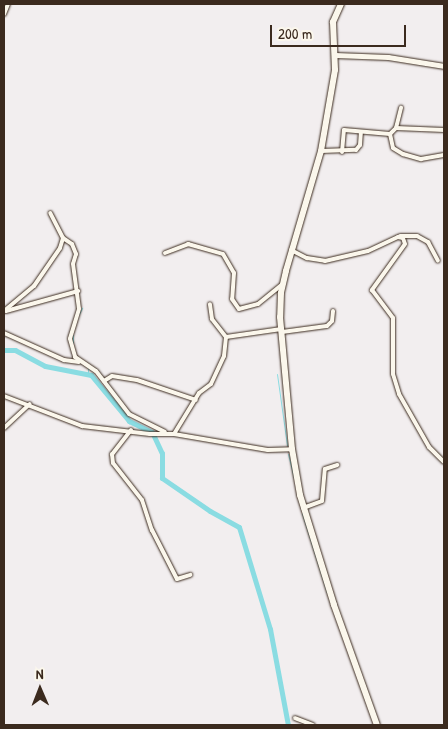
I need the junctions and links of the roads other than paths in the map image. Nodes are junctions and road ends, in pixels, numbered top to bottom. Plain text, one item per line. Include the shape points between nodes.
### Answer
1 (8, 4) edge
2 (342, 4) edge
3 (4, 14) edge
4 (335, 55) junction
5 (444, 66) edge
6 (401, 108) dead end
7 (396, 128) junction
8 (444, 130) edge
9 (361, 132) junction
10 (390, 134) junction
11 (321, 151) junction
12 (342, 152) junction
13 (444, 155) edge
14 (50, 213) dead end
15 (398, 237) junction
16 (63, 238) junction
17 (291, 250) junction
18 (165, 253) dead end
19 (438, 261) dead end
20 (283, 284) junction
21 (78, 291) junction
22 (210, 304) dead end
23 (4, 311) edge
24 (334, 312) dead end
25 (282, 330) junction
26 (4, 333) edge
27 (226, 337) junction
28 (79, 362) junction
29 (104, 381) junction
30 (4, 396) edge
31 (196, 400) junction
32 (30, 404) junction
33 (4, 428) edge
34 (131, 430) junction
35 (169, 434) junction
36 (174, 434) junction
37 (292, 449) junction
38 (444, 462) edge
39 (337, 465) dead end
40 (303, 508) junction
41 (190, 575) dead end
42 (295, 718) dead end
43 (313, 725) edge
44 (376, 725) edge

1 - 3 street
2 - 4 main road via 333,22
4 - 5 street
4 - 11 main road
6 - 7 street
7 - 8 street
7 - 10 street
9 - 10 street
9 - 12 street via 359,148
9 - 12 street via 344,130
10 - 13 street via 393,148 403,154 421,159
11 - 12 street
11 - 17 main road
14 - 16 street
15 - 17 street via 368,251 326,260 307,258
15 - 19 street via 410,235 428,242
15 - 38 street via 403,238 405,244 372,290 393,318 393,374 399,394 429,447
16 - 21 street via 72,244 76,254 73,264
16 - 23 street via 60,248 34,286
17 - 20 main road
18 - 20 street via 188,244 223,254 234,273 232,299 239,309 258,304
20 - 25 main road
21 - 23 street
21 - 28 street via 79,309 70,339 71,350
22 - 27 street via 212,319
24 - 25 street via 327,326
25 - 27 street
25 - 37 main road
26 - 28 street via 64,360
27 - 31 street via 220,366 211,384 199,393
28 - 29 street
29 - 31 street via 112,376 137,380
29 - 35 street via 129,414
30 - 32 street
31 - 36 street
32 - 33 street
32 - 34 street via 82,426
34 - 35 street
34 - 41 street via 113,452 112,459 142,500 152,530 176,579
35 - 36 street
36 - 37 street via 268,450
37 - 40 main road
39 - 40 street via 325,469 322,501
40 - 44 main road
42 - 43 street

